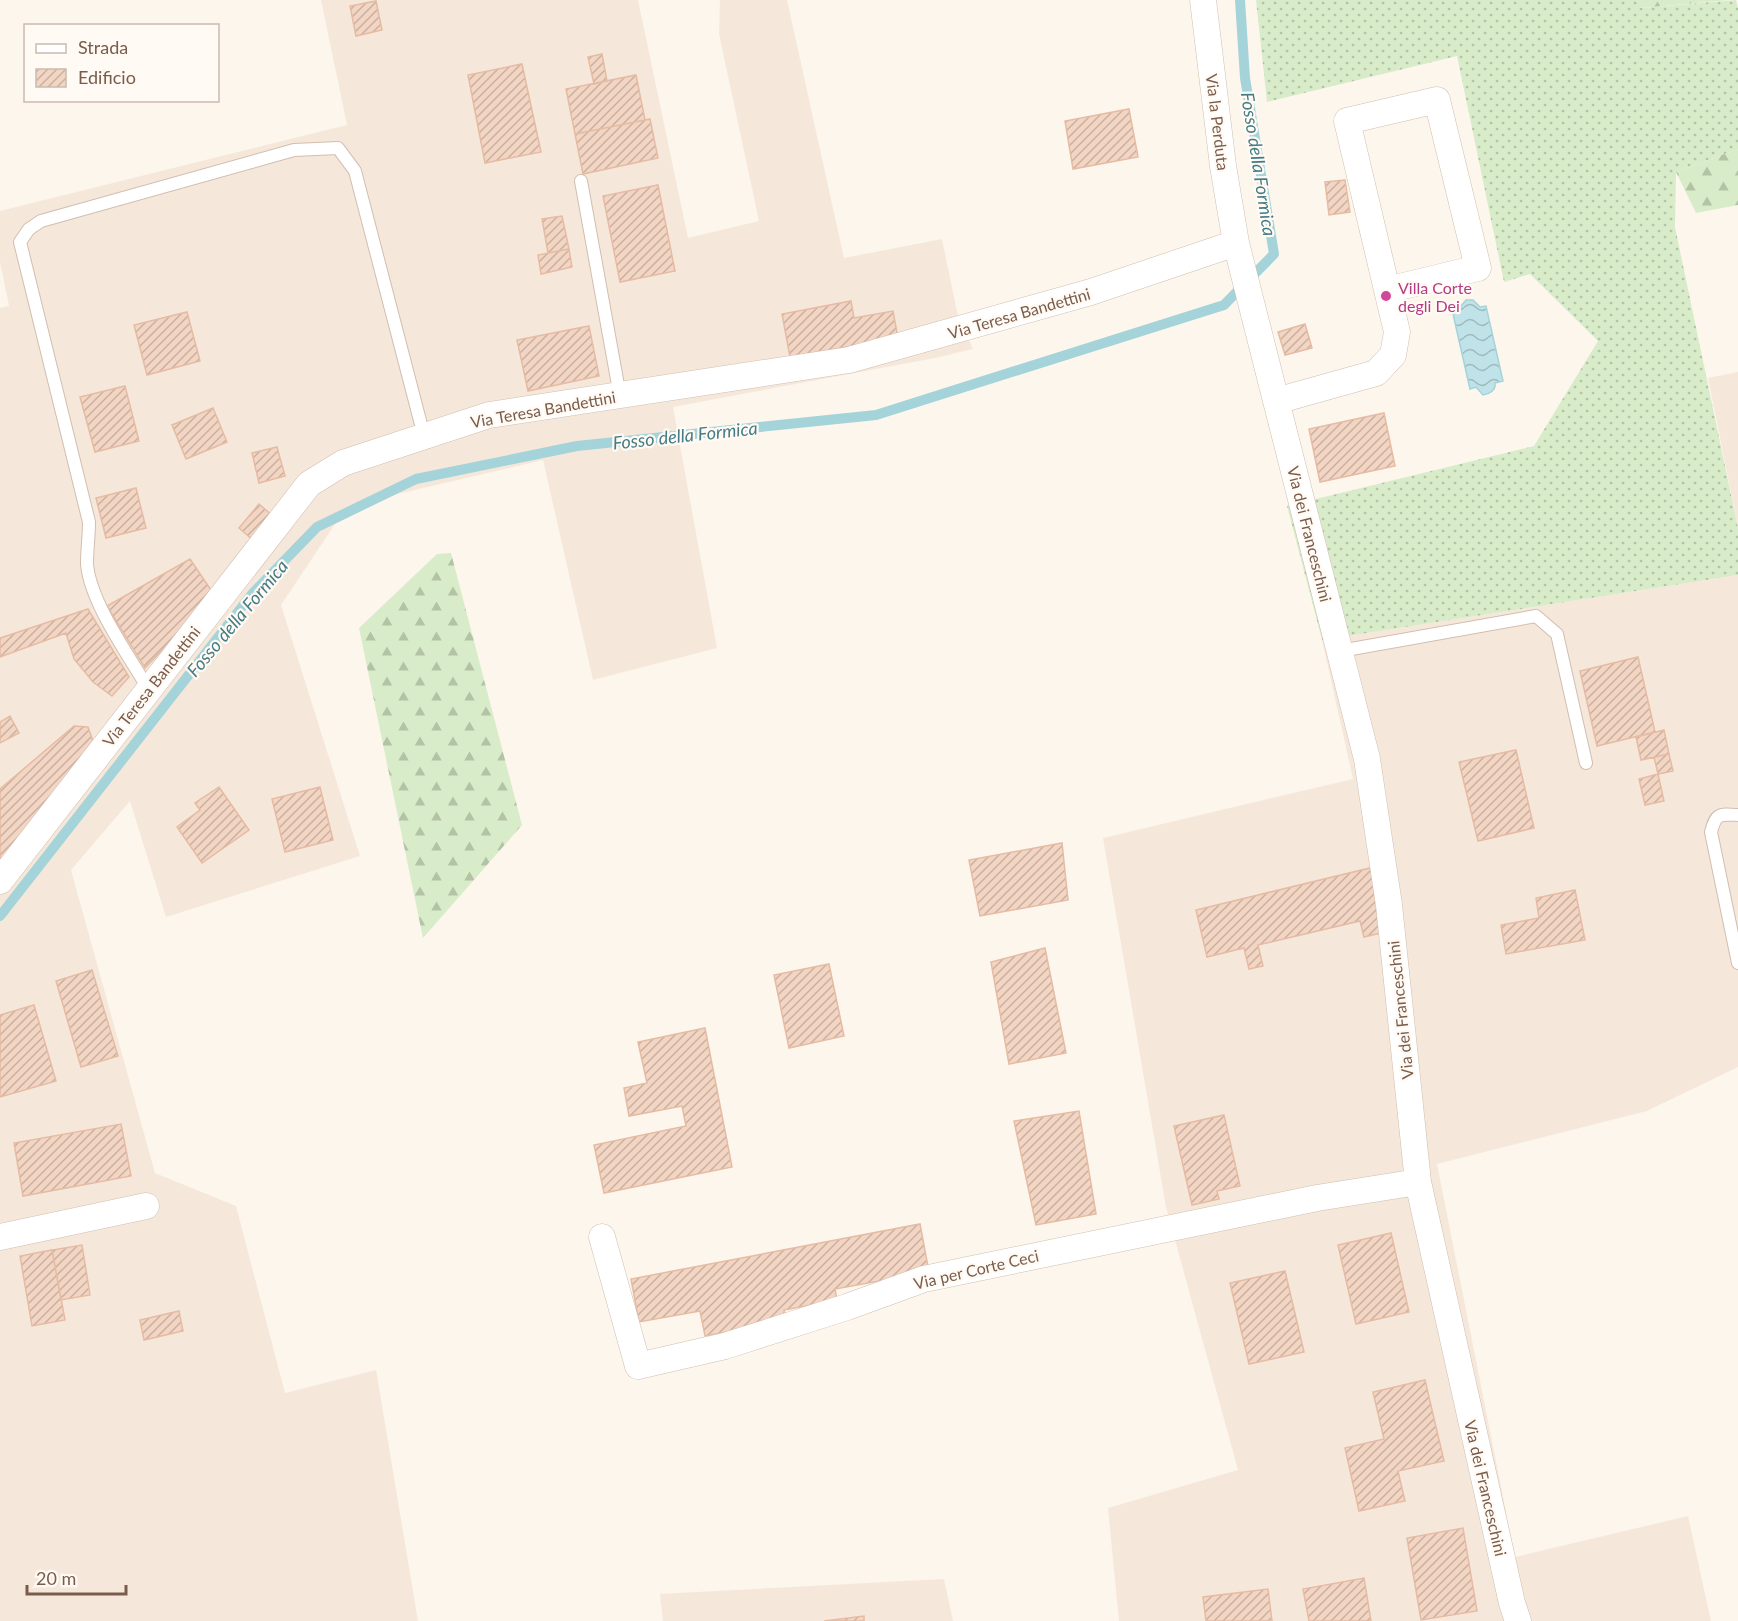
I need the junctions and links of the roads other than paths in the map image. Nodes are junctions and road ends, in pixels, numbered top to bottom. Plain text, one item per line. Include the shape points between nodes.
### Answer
1 (1203, 0) edge
2 (581, 181) dead end
3 (1236, 243) junction
4 (1387, 290) junction
5 (620, 396) junction
6 (1276, 401) junction
7 (424, 436) junction
8 (1340, 651) junction
9 (148, 690) junction
10 (1586, 763) dead end
11 (1738, 815) edge
12 (0, 881) edge
13 (1738, 963) edge
14 (1418, 1182) junction
15 (146, 1206) dead end
16 (0, 1237) edge
17 (602, 1237) dead end
18 (1518, 1621) edge

1 - 3 street, Via la Perduta
2 - 5 lane
3 - 5 street, Via Teresa Bandettini via 1091,292 849,360
3 - 6 street, Via dei Franceschini
4 - 4 street via 1478,268 1437,99 1347,121
4 - 6 street via 1397,332 1393,355 1376,373
5 - 7 street, Via Teresa Bandettini via 489,416
6 - 8 street, Via dei Franceschini
7 - 9 street, Via Teresa Bandettini via 343,463 309,484
7 - 9 lane via 355,171 338,148 294,150 42,221 29,229 20,242 89,522 87,565 99,604
8 - 10 lane via 1536,615 1557,634
8 - 14 street, Via dei Franceschini via 1367,759 1389,905
9 - 12 street, Via Teresa Bandettini
11 - 13 lane via 1721,814 1714,819 1711,832
14 - 17 street, Via per Corte Ceci via 1317,1198 924,1279 724,1346 638,1366
14 - 18 street, Via dei Franceschini
15 - 16 street

